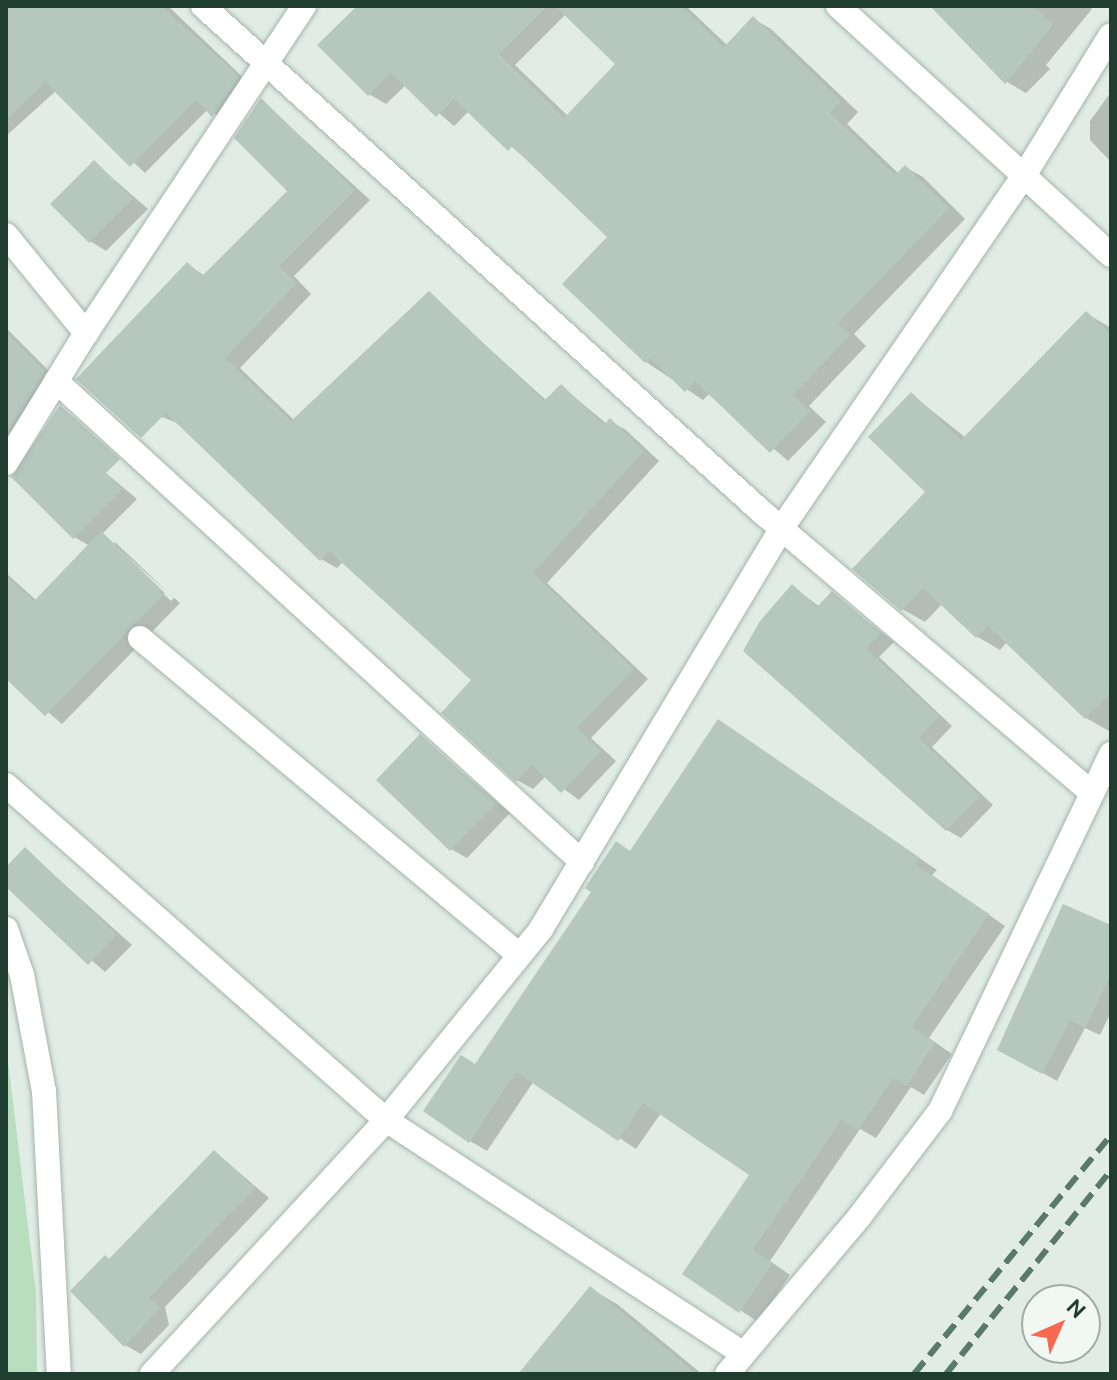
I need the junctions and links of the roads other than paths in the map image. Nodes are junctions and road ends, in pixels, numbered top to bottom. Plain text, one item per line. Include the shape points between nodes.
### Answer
1 (203, 6) edge
2 (304, 6) edge
3 (838, 6) edge
4 (1111, 35) edge
5 (268, 64) junction
6 (1025, 174) junction
7 (6, 235) edge
8 (1111, 255) edge
9 (86, 333) junction
10 (56, 381) junction
11 (6, 463) edge
12 (781, 529) junction
13 (140, 638) dead end
14 (1111, 754) edge
15 (6, 785) edge
16 (1092, 793) junction
17 (582, 862) junction
18 (6, 929) edge
19 (519, 955) junction
20 (386, 1120) junction
21 (743, 1354) junction
22 (59, 1374) edge
23 (152, 1374) edge
24 (727, 1374) edge

1 - 5 street
2 - 5 street
3 - 6 street
4 - 6 street
5 - 9 street
5 - 12 street
6 - 8 street
6 - 12 street
7 - 9 street
9 - 10 street
10 - 11 street
10 - 17 street
12 - 16 street
12 - 17 street
13 - 19 street
14 - 16 street
15 - 20 street
16 - 21 street via 940,1111
17 - 19 street
18 - 22 street via 22,975 44,1091
19 - 20 street
20 - 21 street
20 - 23 street
21 - 24 street

